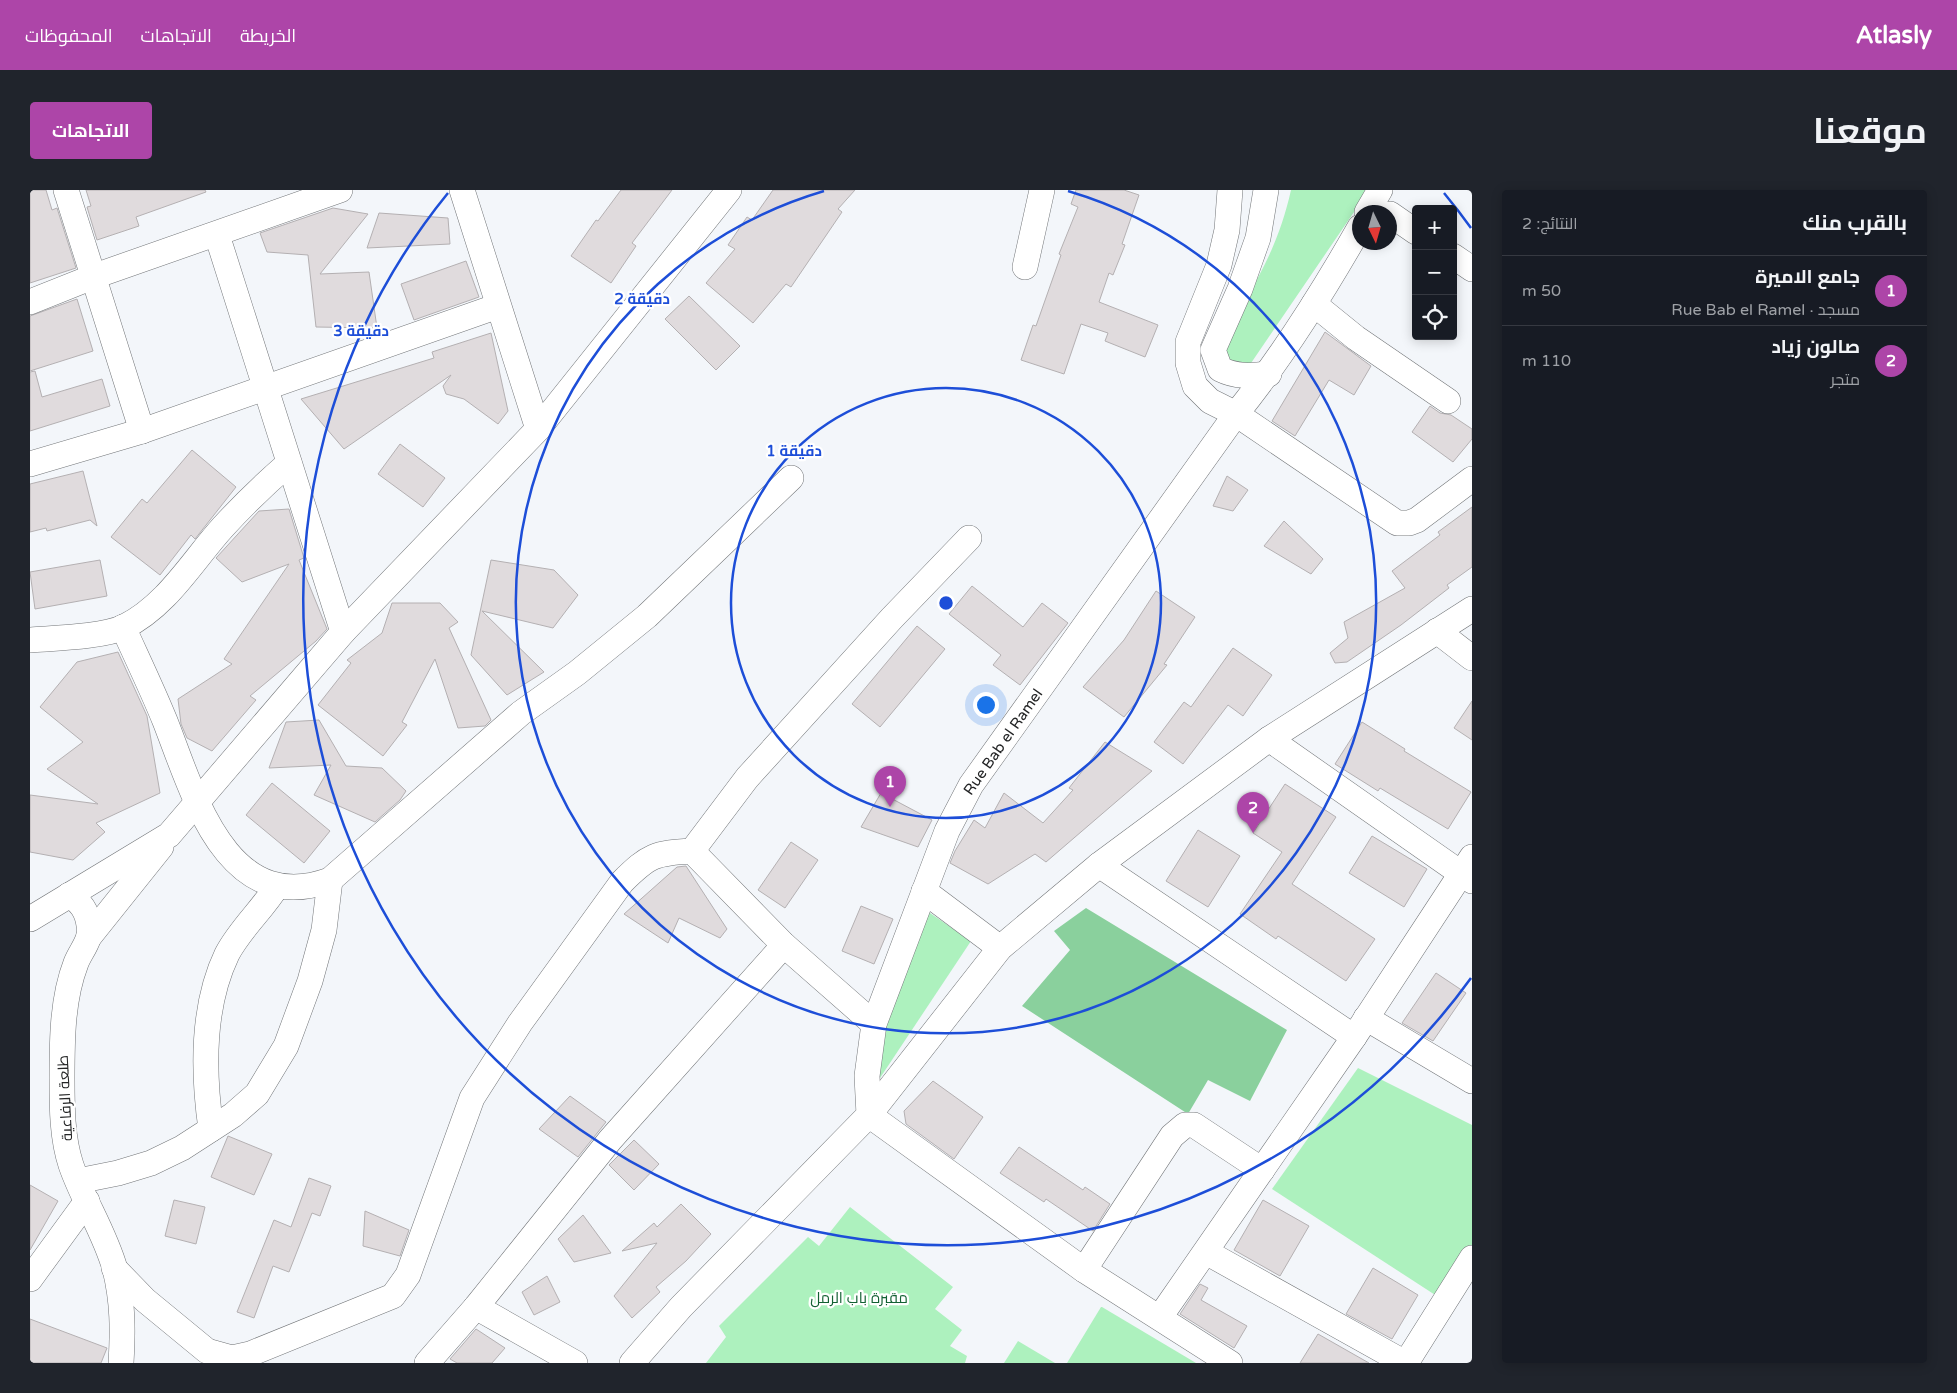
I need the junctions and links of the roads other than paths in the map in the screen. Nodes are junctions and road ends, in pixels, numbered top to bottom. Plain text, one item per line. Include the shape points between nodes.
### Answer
1 (66, 190) edge
2 (340, 190) edge
3 (462, 190) edge
4 (728, 190) edge
5 (1042, 190) edge
6 (1230, 190) edge
7 (1266, 190) edge
8 (1397, 219) edge
9 (1412, 229) edge
10 (217, 234) junction
11 (1352, 240) edge
12 (1457, 259) edge
13 (1025, 267) dead end
14 (1472, 268) edge
15 (95, 276) junction
16 (30, 302) edge
17 (1314, 304) junction
18 (498, 306) junction
19 (1269, 374) junction
20 (264, 389) junction
21 (1448, 401) dead end
22 (1236, 414) junction
23 (538, 429) junction
24 (142, 431) junction
25 (289, 463) junction
26 (30, 464) edge
27 (791, 478) dead end
28 (1472, 479) edge
29 (969, 538) dead end
30 (1472, 608) edge
31 (123, 627) junction
32 (1438, 631) junction
33 (343, 632) junction
34 (30, 640) edge
35 (1472, 658) edge
36 (1269, 740) junction
37 (197, 806) junction
38 (170, 835) junction
39 (692, 851) junction
40 (1099, 865) junction
41 (1468, 870) edge
42 (330, 880) junction
43 (277, 886) junction
44 (924, 891) junction
45 (68, 895) junction
46 (30, 919) edge
47 (89, 937) junction
48 (784, 945) junction
49 (1000, 948) junction
50 (874, 1024) junction
51 (1360, 1028) junction
52 (1472, 1081) edge
53 (869, 1115) junction
54 (211, 1129) junction
55 (1262, 1170) junction
56 (82, 1191) junction
57 (1206, 1252) junction
58 (1472, 1258) edge
59 (114, 1268) junction
60 (1084, 1270) junction
61 (30, 1279) edge
62 (476, 1307) junction
63 (1160, 1317) junction
64 (121, 1363) edge
65 (427, 1363) edge
66 (575, 1363) edge
67 (632, 1363) edge
68 (1230, 1363) edge
69 (1406, 1363) edge

1 - 15 street
2 - 10 street
3 - 18 street
4 - 23 street
5 - 13 street
6 - 22 street via 1227,230 1219,265 1188,342 1188,363 1195,386 1210,401
7 - 19 street via 1258,238 1213,350 1220,368 1231,374
8 - 9 street
10 - 15 street
10 - 20 street
11 - 17 street, Rue Bab el Ramel
12 - 14 street
15 - 16 street
15 - 24 street
17 - 19 street, Rue Bab el Ramel
17 - 21 street via 1356,338
18 - 20 street
18 - 23 street
19 - 22 street, Rue Bab el Ramel
20 - 24 street
20 - 25 street
22 - 28 street via 1397,523 1416,520
22 - 44 street, Rue Bab el Ramel via 971,785 947,831
23 - 33 street
24 - 26 street
25 - 31 street via 222,528 162,598
25 - 33 street
27 - 42 street via 646,616 577,673 520,712
29 - 39 street via 748,778
30 - 32 street
31 - 34 street
31 - 37 street via 164,719
32 - 35 street
32 - 36 street
33 - 37 street
36 - 40 street
36 - 41 street
37 - 38 street
37 - 43 street via 236,862 251,874
38 - 45 street
38 - 47 street, طلعة الرفاعية
39 - 48 street
39 - 59 street via 663,852 635,869 622,882 520,1023 472,1098 408,1274 393,1296 250,1354 232,1358 207,1351 145,1300
40 - 49 street
40 - 51 street
41 - 51 street
42 - 43 street via 310,887
42 - 54 street via 317,958 286,1046 257,1094
43 - 54 street via 228,954 216,987 205,1062
44 - 49 street
44 - 50 street, Rue Bab el Ramel
45 - 46 street
45 - 47 street via 78,900 85,910
47 - 56 street, طلعة الرفاعية via 76,963 67,998 62,1044 62,1108 66,1145
48 - 50 street
48 - 62 street via 610,1140
49 - 53 street
50 - 53 street, Rue Bab el Ramel via 867,1076
51 - 52 street
51 - 55 street
53 - 60 street
53 - 67 street via 681,1307
54 - 56 street via 151,1163 118,1173
55 - 57 street
55 - 60 street via 1194,1125 1184,1125 1172,1136
56 - 59 street, طلعة الرفاعية
56 - 61 street
57 - 63 street
57 - 69 street
58 - 69 street
59 - 64 street, طلعة الرفاعية via 124,1325
60 - 63 street
62 - 65 street
62 - 66 street
63 - 68 street

